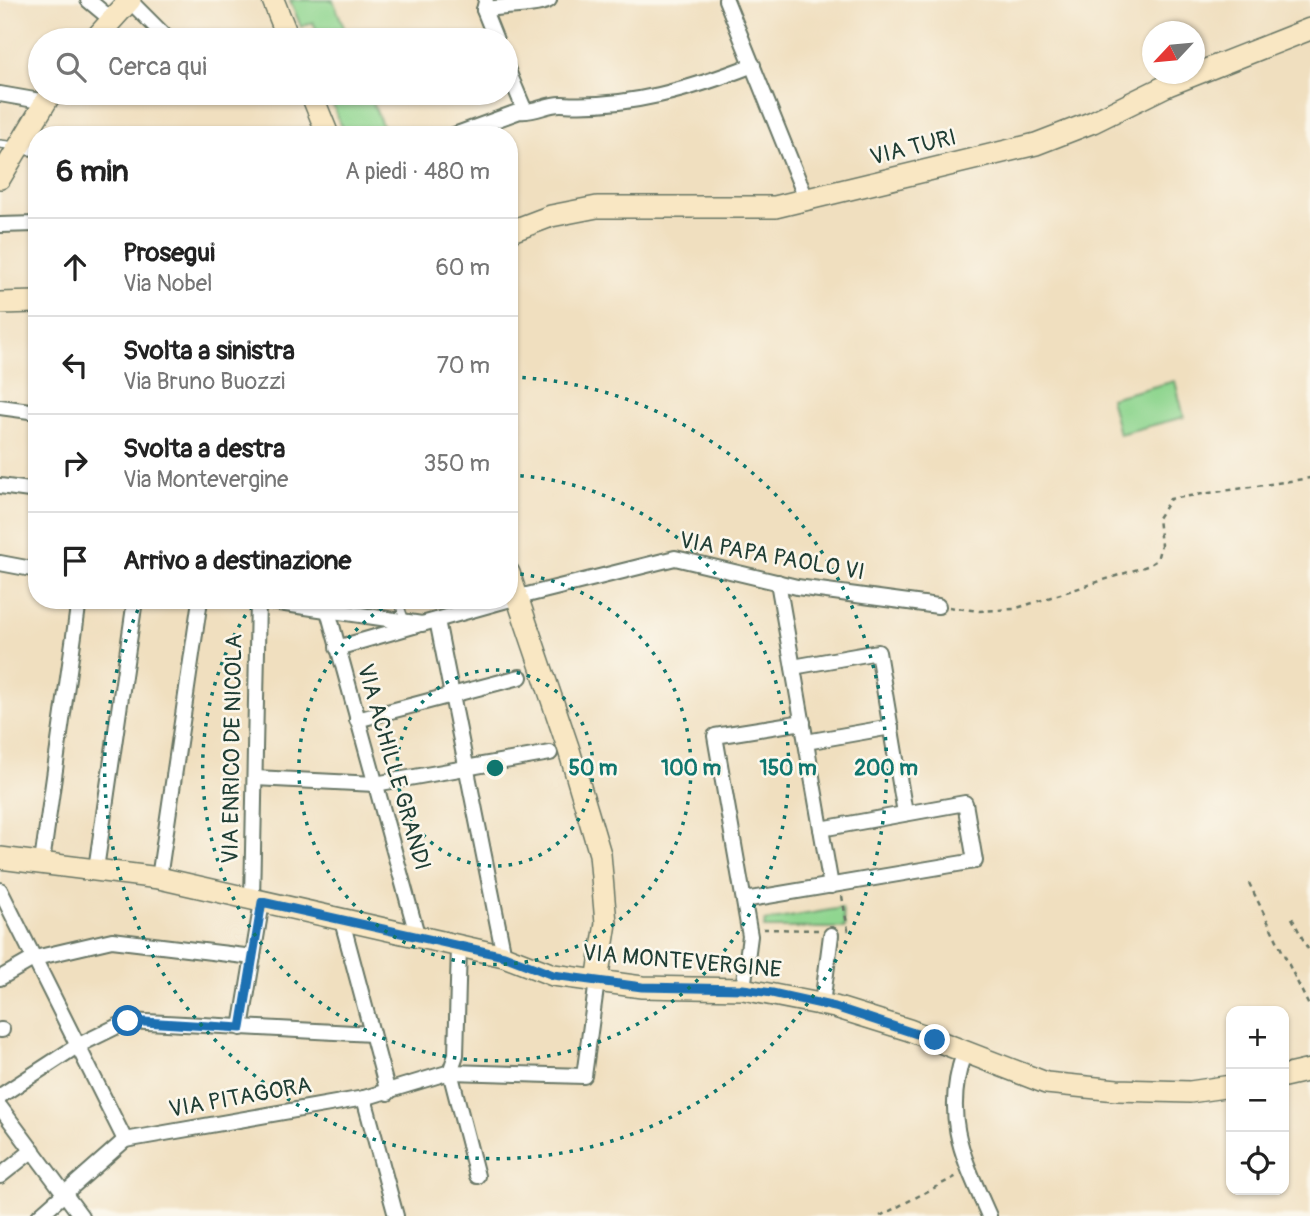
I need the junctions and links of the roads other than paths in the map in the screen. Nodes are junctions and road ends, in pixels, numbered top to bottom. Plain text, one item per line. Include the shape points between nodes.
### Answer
1 (88, 0) edge
2 (130, 0) edge
3 (273, 0) edge
4 (549, 0) edge
5 (726, 0) edge
6 (485, 5) edge
7 (111, 20) junction
8 (104, 28) edge
9 (157, 28) edge
10 (284, 28) edge
11 (492, 28) edge
12 (1310, 29) edge
13 (752, 65) junction
14 (0, 94) edge
15 (518, 94) edge
16 (28, 96) edge
17 (44, 105) edge
18 (316, 105) edge
19 (525, 111) junction
20 (31, 126) edge
21 (324, 126) edge
22 (481, 126) edge
23 (19, 146) edge
24 (0, 178) edge
25 (807, 201) junction
26 (28, 224) edge
27 (0, 225) edge
28 (518, 229) edge
29 (28, 302) edge
30 (0, 303) edge
31 (0, 407) edge
32 (28, 411) edge
33 (0, 486) edge
34 (28, 490) edge
35 (0, 563) edge
36 (28, 568) edge
37 (778, 582) junction
38 (518, 597) edge
39 (938, 606) road end
40 (78, 609) edge
41 (134, 609) edge
42 (199, 609) edge
43 (258, 609) edge
44 (327, 609) edge
45 (346, 609) edge
46 (401, 609) edge
47 (476, 609) edge
48 (515, 609) edge
49 (437, 620) junction
50 (405, 621) junction
51 (422, 624) junction
52 (337, 648) junction
53 (793, 667) junction
54 (520, 677) dead end
55 (452, 694) junction
56 (357, 720) junction
57 (803, 722) junction
58 (891, 727) junction
59 (806, 742) junction
60 (550, 753) dead end
61 (467, 768) junction
62 (255, 778) junction
63 (375, 784) junction
64 (905, 813) junction
65 (821, 829) junction
66 (0, 858) edge
67 (42, 862) junction
68 (96, 869) junction
69 (159, 878) junction
70 (835, 885) junction
71 (0, 890) edge
72 (744, 900) junction
73 (257, 901) junction
74 (4, 907) edge
75 (342, 920) junction
76 (834, 932) road end
77 (418, 938) junction
78 (459, 947) junction
79 (504, 956) junction
80 (253, 957) junction
81 (35, 958) junction
82 (0, 978) edge
83 (597, 981) junction
84 (743, 989) junction
85 (822, 1004) junction
86 (241, 1028) junction
87 (372, 1034) junction
88 (77, 1046) junction
89 (964, 1053) junction
90 (1308, 1070) edge
91 (450, 1072) junction
92 (1289, 1075) edge
93 (1226, 1087) edge
94 (388, 1093) junction
95 (0, 1097) edge
96 (364, 1098) junction
97 (0, 1107) edge
98 (125, 1140) junction
99 (33, 1150) junction
100 (0, 1176) edge
101 (477, 1177) dead end
102 (65, 1193) junction
103 (39, 1216) edge
104 (81, 1216) edge
105 (396, 1216) edge
106 (989, 1216) edge

1 - 7 street
2 - 7 street
2 - 9 street
3 - 10 street
4 - 6 street
5 - 13 street
6 - 11 street
7 - 8 street
12 - 25 street, VIA TURI via 1036,144
13 - 19 street via 707,83 611,104 575,107 561,103
13 - 25 street
14 - 16 street
15 - 19 street
17 - 20 street
18 - 21 street
19 - 22 street
23 - 24 street
25 - 28 street, VIA TURI via 757,208 597,207
26 - 27 street
29 - 30 street
31 - 32 street
33 - 34 street
35 - 36 street
37 - 38 street, VIA PAPA PAOLO VI via 675,558
37 - 39 street, VIA PAPA PAOLO VI
37 - 53 street
40 - 67 street
41 - 68 street
42 - 69 street
43 - 62 street, VIA ENRICO DE NICOLA
44 - 52 street, VIA ACHILLE GRANDI
45 - 50 street
46 - 50 lane
47 - 49 street, VIA PAPA PAOLO VI
48 - 83 street via 600,854 606,923
49 - 51 street, VIA PAPA PAOLO VI
49 - 55 street
50 - 51 street
51 - 52 street, VIA PAPA PAOLO VI
52 - 56 street, VIA ACHILLE GRANDI
53 - 57 street
53 - 58 street via 878,652
54 - 55 street
55 - 56 street
55 - 61 street
56 - 63 street, VIA ACHILLE GRANDI
57 - 59 street
57 - 72 street via 715,736
58 - 59 street
58 - 64 street
59 - 65 street
60 - 61 street
61 - 63 street
61 - 79 street
62 - 63 street
62 - 73 street, VIA ENRICO DE NICOLA
63 - 77 street, VIA ACHILLE GRANDI
64 - 65 street
64 - 70 street via 965,803 975,861
65 - 70 street
66 - 67 street, VIA MONTEVERGINE
67 - 68 street, VIA MONTEVERGINE
68 - 69 street, VIA MONTEVERGINE
69 - 73 street, VIA MONTEVERGINE
70 - 72 street
71 - 74 street
72 - 84 street via 749,929
73 - 75 street, VIA MONTEVERGINE
73 - 80 street, VIA ENRICO DE NICOLA
74 - 81 street
75 - 77 street, VIA MONTEVERGINE
75 - 87 street
76 - 85 street
77 - 78 street, VIA MONTEVERGINE
78 - 79 street, VIA MONTEVERGINE
78 - 91 street via 456,1055
79 - 83 street, VIA MONTEVERGINE via 553,975
80 - 81 street via 112,940
80 - 86 street, VIA ENRICO DE NICOLA
81 - 82 street
81 - 88 street
83 - 84 street, VIA MONTEVERGINE via 642,987
83 - 91 street, VIA PITAGORA via 584,1076
84 - 85 street, VIA MONTEVERGINE
85 - 89 street, VIA MONTEVERGINE
86 - 87 street
86 - 88 street via 128,1021
87 - 94 street
88 - 95 street
88 - 98 street
89 - 93 street, VIA MONTEVERGINE via 1022,1076 1064,1086 1190,1092
89 - 106 street via 956,1077 954,1116 959,1145
90 - 92 street
91 - 94 street, VIA PITAGORA
91 - 101 street
94 - 96 street, VIA PITAGORA
96 - 98 street, VIA PITAGORA
96 - 105 street
97 - 99 street
98 - 102 street
99 - 100 street
99 - 102 street
102 - 103 street
102 - 104 street

